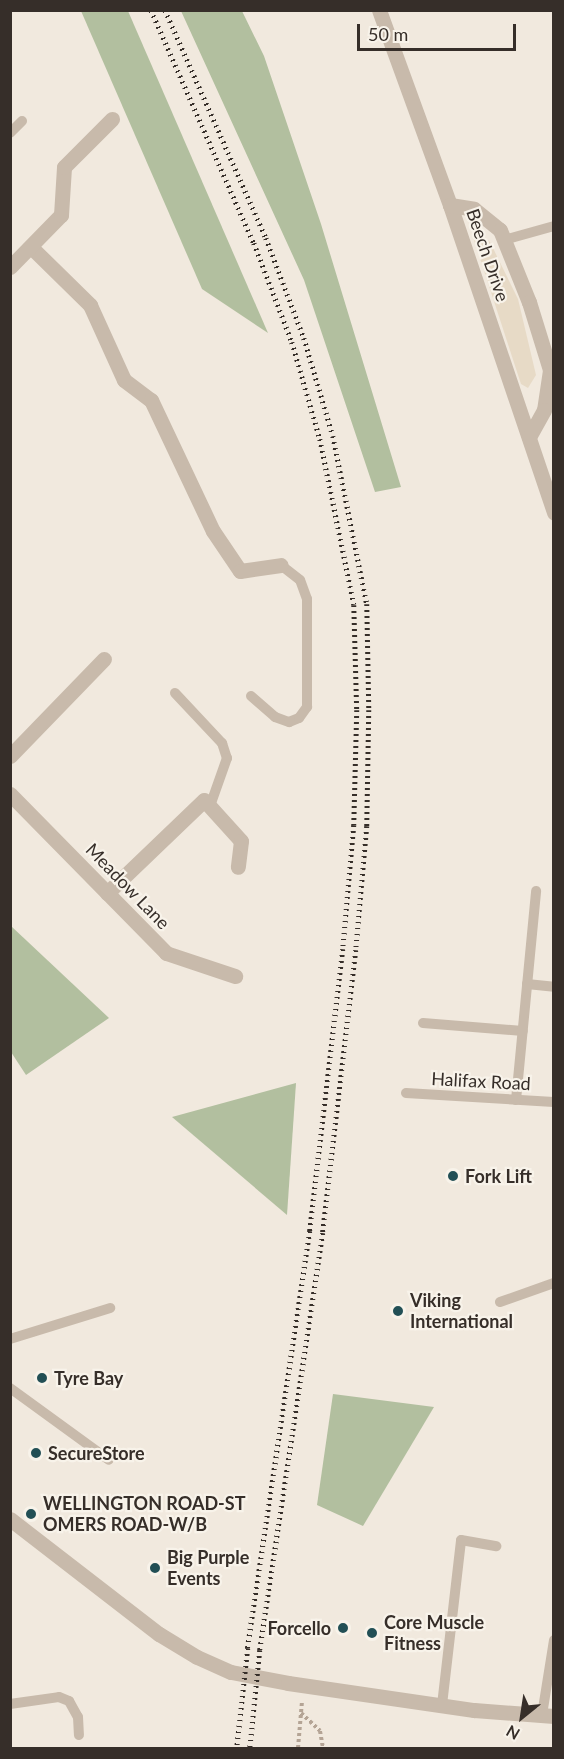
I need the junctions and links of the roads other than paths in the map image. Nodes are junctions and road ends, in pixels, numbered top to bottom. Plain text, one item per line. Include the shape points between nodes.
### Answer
1 (379, 10) edge
2 (112, 119) dead end
3 (22, 121) dead end
4 (10, 133) edge
5 (450, 205) junction
6 (554, 226) edge
7 (504, 240) junction
8 (31, 247) junction
9 (10, 267) edge
10 (552, 369) edge
11 (530, 437) junction
12 (554, 513) edge
13 (281, 565) joint
14 (104, 659) dead end
15 (175, 693) dead end
16 (251, 696) dead end
17 (10, 756) edge
18 (10, 794) edge
19 (210, 806) junction
20 (238, 867) dead end
21 (536, 891) dead end
22 (107, 893) junction
23 (236, 976) dead end
24 (527, 984) junction
25 (554, 987) edge
26 (423, 1023) dead end
27 (522, 1031) junction
28 (406, 1093) dead end
29 (516, 1100) junction
30 (554, 1102) edge
31 (554, 1282) edge
32 (500, 1302) dead end
33 (110, 1308) dead end
34 (10, 1339) edge
35 (10, 1388) edge
36 (109, 1460) dead end
37 (10, 1519) edge
38 (496, 1546) dead end
39 (554, 1640) edge
40 (10, 1704) edge
41 (442, 1705) junction
42 (548, 1716) edge
43 (79, 1735) dead end

1 - 5 street, Beech Drive
2 - 8 street via 64,167 61,215
3 - 4 lane
5 - 7 street via 474,209 500,230
5 - 11 street, Beech Drive
6 - 7 lane
7 - 10 street
8 - 9 street
8 - 13 street via 90,305 124,380 151,400 213,531 240,571
10 - 11 street via 544,410
11 - 12 street, Beech Drive
13 - 16 lane via 300,580 307,599 307,707 299,718 289,722 275,717
14 - 17 street
15 - 19 lane via 222,743 227,758
18 - 22 street, Meadow Lane
19 - 20 street via 241,841
19 - 22 street via 204,800
21 - 24 lane
22 - 23 street, Meadow Lane via 166,953
24 - 25 lane
24 - 27 lane
26 - 27 lane
27 - 29 lane
28 - 29 lane, Halifax Road
29 - 30 lane, Halifax Road
31 - 32 lane
33 - 34 lane
35 - 36 lane
37 - 41 street via 159,1634 197,1658 231,1672
38 - 41 lane via 461,1540
39 - 42 lane
40 - 43 lane via 59,1696 69,1701 78,1717
41 - 42 street

